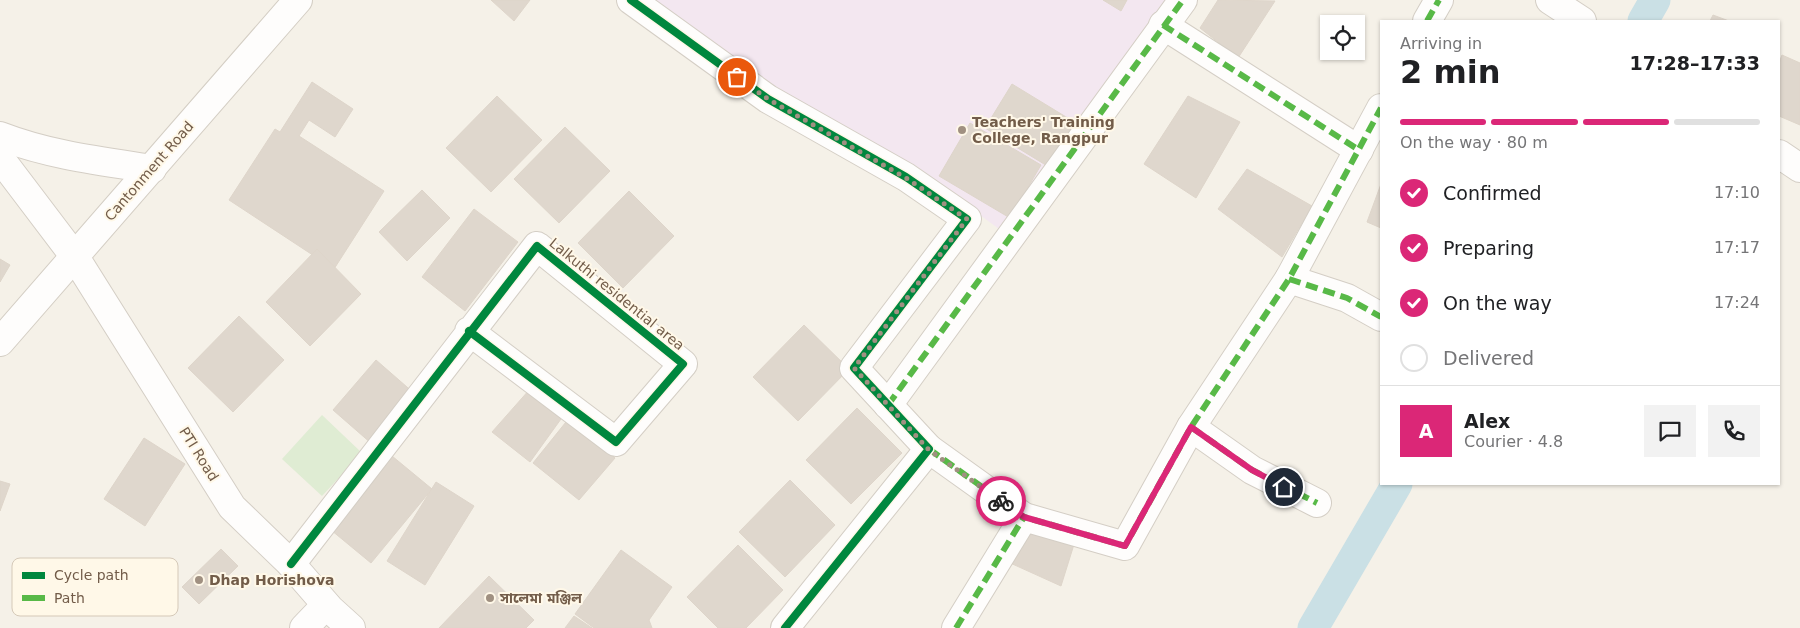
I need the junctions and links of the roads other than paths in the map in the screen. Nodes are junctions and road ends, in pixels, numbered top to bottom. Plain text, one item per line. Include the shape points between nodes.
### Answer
1 (298, 0) edge
2 (631, 0) edge
3 (1183, 0) edge
4 (1439, 0) edge
5 (1550, 0) edge
6 (1428, 20) edge
7 (1580, 20) edge
8 (1163, 25) junction
9 (1380, 110) edge
10 (0, 136) edge
11 (1359, 150) junction
12 (1780, 155) edge
13 (0, 158) edge
14 (1800, 168) edge
15 (152, 169) junction
16 (75, 257) junction
17 (1288, 279) junction
18 (1380, 316) edge
19 (469, 331) junction
20 (0, 342) edge
21 (888, 405) junction
22 (1191, 427) junction
23 (929, 450) junction
24 (1317, 503) dead end
25 (1024, 517) junction
26 (291, 564) junction
27 (326, 604) junction
28 (304, 628) edge
29 (351, 628) edge
30 (785, 628) edge
31 (956, 628) edge

1 - 15 street, Cantonment Road
2 - 21 street via 768,99 906,178 967,219 854,368
3 - 8 street
4 - 6 street
5 - 7 street
8 - 11 street
8 - 21 street
9 - 11 street
10 - 15 street via 61,154
11 - 17 street
12 - 14 street
13 - 16 street, PTI Road
15 - 16 street, Cantonment Road
16 - 20 street, Cantonment Road
16 - 26 street, PTI Road via 232,507
17 - 18 street via 1347,298
17 - 22 street
19 - 19 street, Lalkuthi residential area via 616,442 683,364 537,246
19 - 26 street, Lalkuthi residential area
21 - 23 street
22 - 24 street via 1252,470
22 - 25 street via 1125,546
23 - 25 street
23 - 30 street
25 - 31 street
26 - 27 street, PTI Road
27 - 28 street
27 - 29 street, PTI Road

